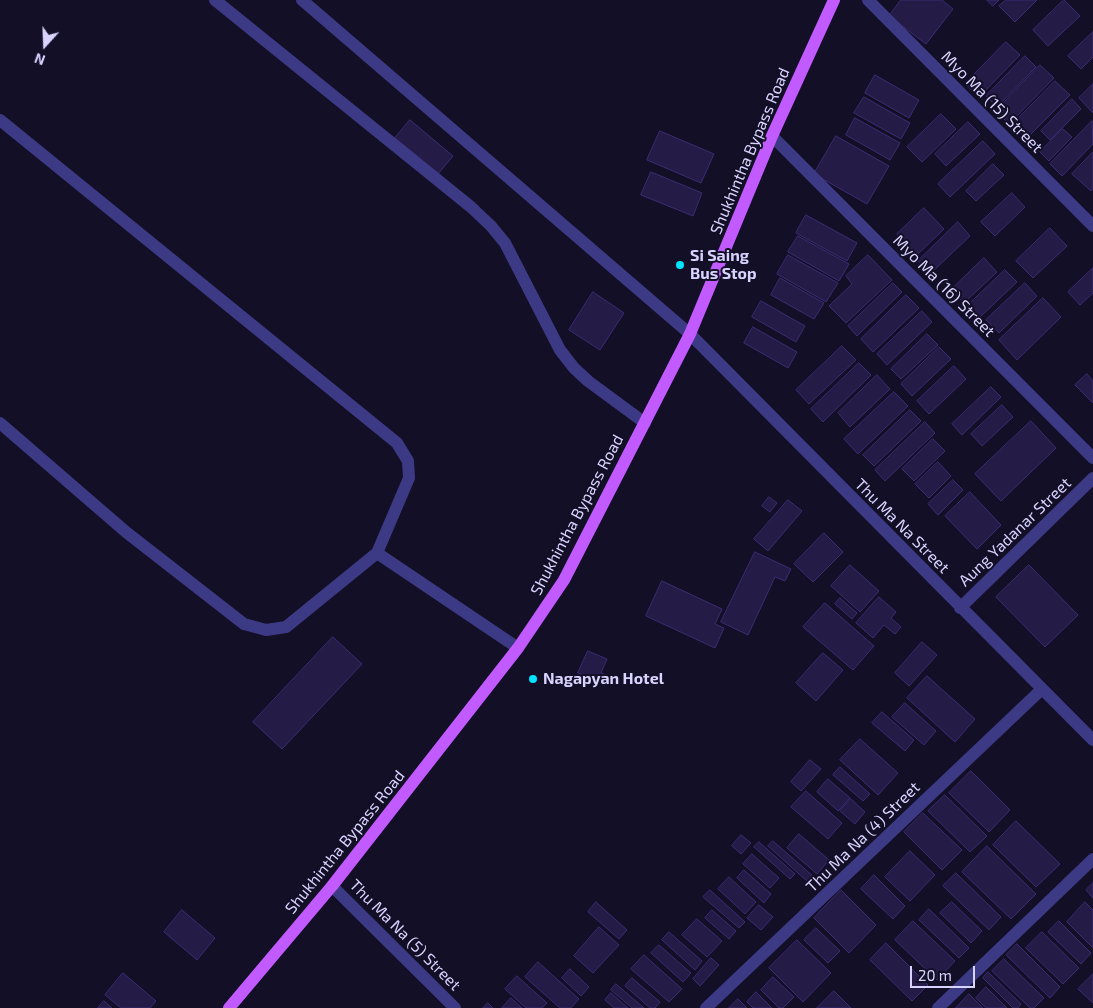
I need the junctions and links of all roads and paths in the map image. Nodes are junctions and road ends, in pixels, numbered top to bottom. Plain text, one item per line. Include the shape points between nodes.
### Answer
1 (215, 0) edge
2 (302, 0) edge
3 (834, 0) edge
4 (868, 0) edge
5 (0, 120) edge
6 (772, 136) junction
7 (1093, 226) edge
8 (690, 334) junction
9 (645, 423) junction
10 (0, 424) edge
11 (1093, 458) edge
12 (1093, 478) edge
13 (377, 554) junction
14 (960, 608) junction
15 (518, 648) junction
16 (1042, 689) junction
17 (1093, 740) edge
18 (1093, 859) edge
19 (332, 886) junction
20 (229, 1008) edge
21 (455, 1008) edge
22 (706, 1008) edge
23 (938, 1008) edge

1 - 9 street via 491,226 505,243 560,350 574,368
2 - 8 street, Thu Ma Na Street
3 - 6 main road, Shukhintha Bypass Road
4 - 7 street, Myo Ma (15) Street
5 - 13 street via 397,443 408,461 409,478
6 - 8 main road, Shukhintha Bypass Road
6 - 11 street, Myo Ma (16) Street
8 - 9 main road, Shukhintha Bypass Road
8 - 14 street, Thu Ma Na Street
9 - 15 main road, Shukhintha Bypass Road via 564,580
10 - 13 street via 126,532 244,624 266,630 286,627
12 - 14 street, Aung Yadanar Street
13 - 15 street
14 - 16 street, Thu Ma Na Street
15 - 19 main road, Shukhintha Bypass Road
16 - 17 street, Thu Ma Na Street
16 - 22 street, Thu Ma Na (4) Street
18 - 23 street
19 - 20 main road, Shukhintha Bypass Road
19 - 21 street, Thu Ma Na (5) Street

